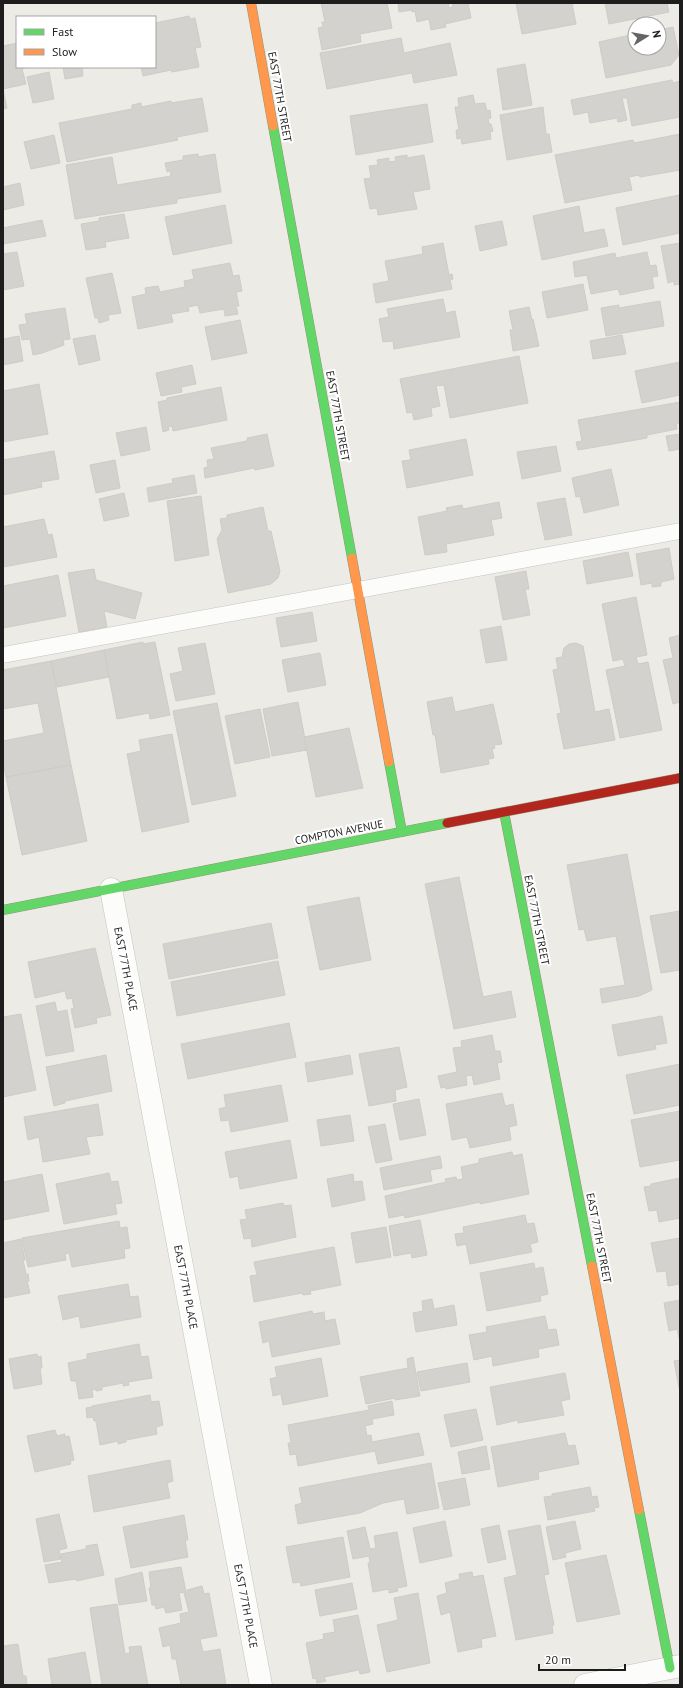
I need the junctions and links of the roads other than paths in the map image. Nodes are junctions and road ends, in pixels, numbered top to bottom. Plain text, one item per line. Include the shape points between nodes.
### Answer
1 (251, 3) edge
2 (680, 531) edge
3 (357, 590) junction
4 (3, 655) edge
5 (680, 778) edge
6 (504, 812) junction
7 (402, 832) junction
8 (110, 889) junction
9 (3, 910) edge
10 (675, 1667) edge
11 (261, 1685) edge
12 (585, 1685) edge

1 - 3 street, EAST 77TH STREET
2 - 3 lane
3 - 4 lane
3 - 7 street, EAST 77TH STREET
5 - 6 street, COMPTON AVENUE
6 - 7 street, COMPTON AVENUE
6 - 10 street, EAST 77TH STREET
7 - 8 street, COMPTON AVENUE
8 - 9 street, COMPTON AVENUE
8 - 11 street, EAST 77TH PLACE
10 - 12 street

